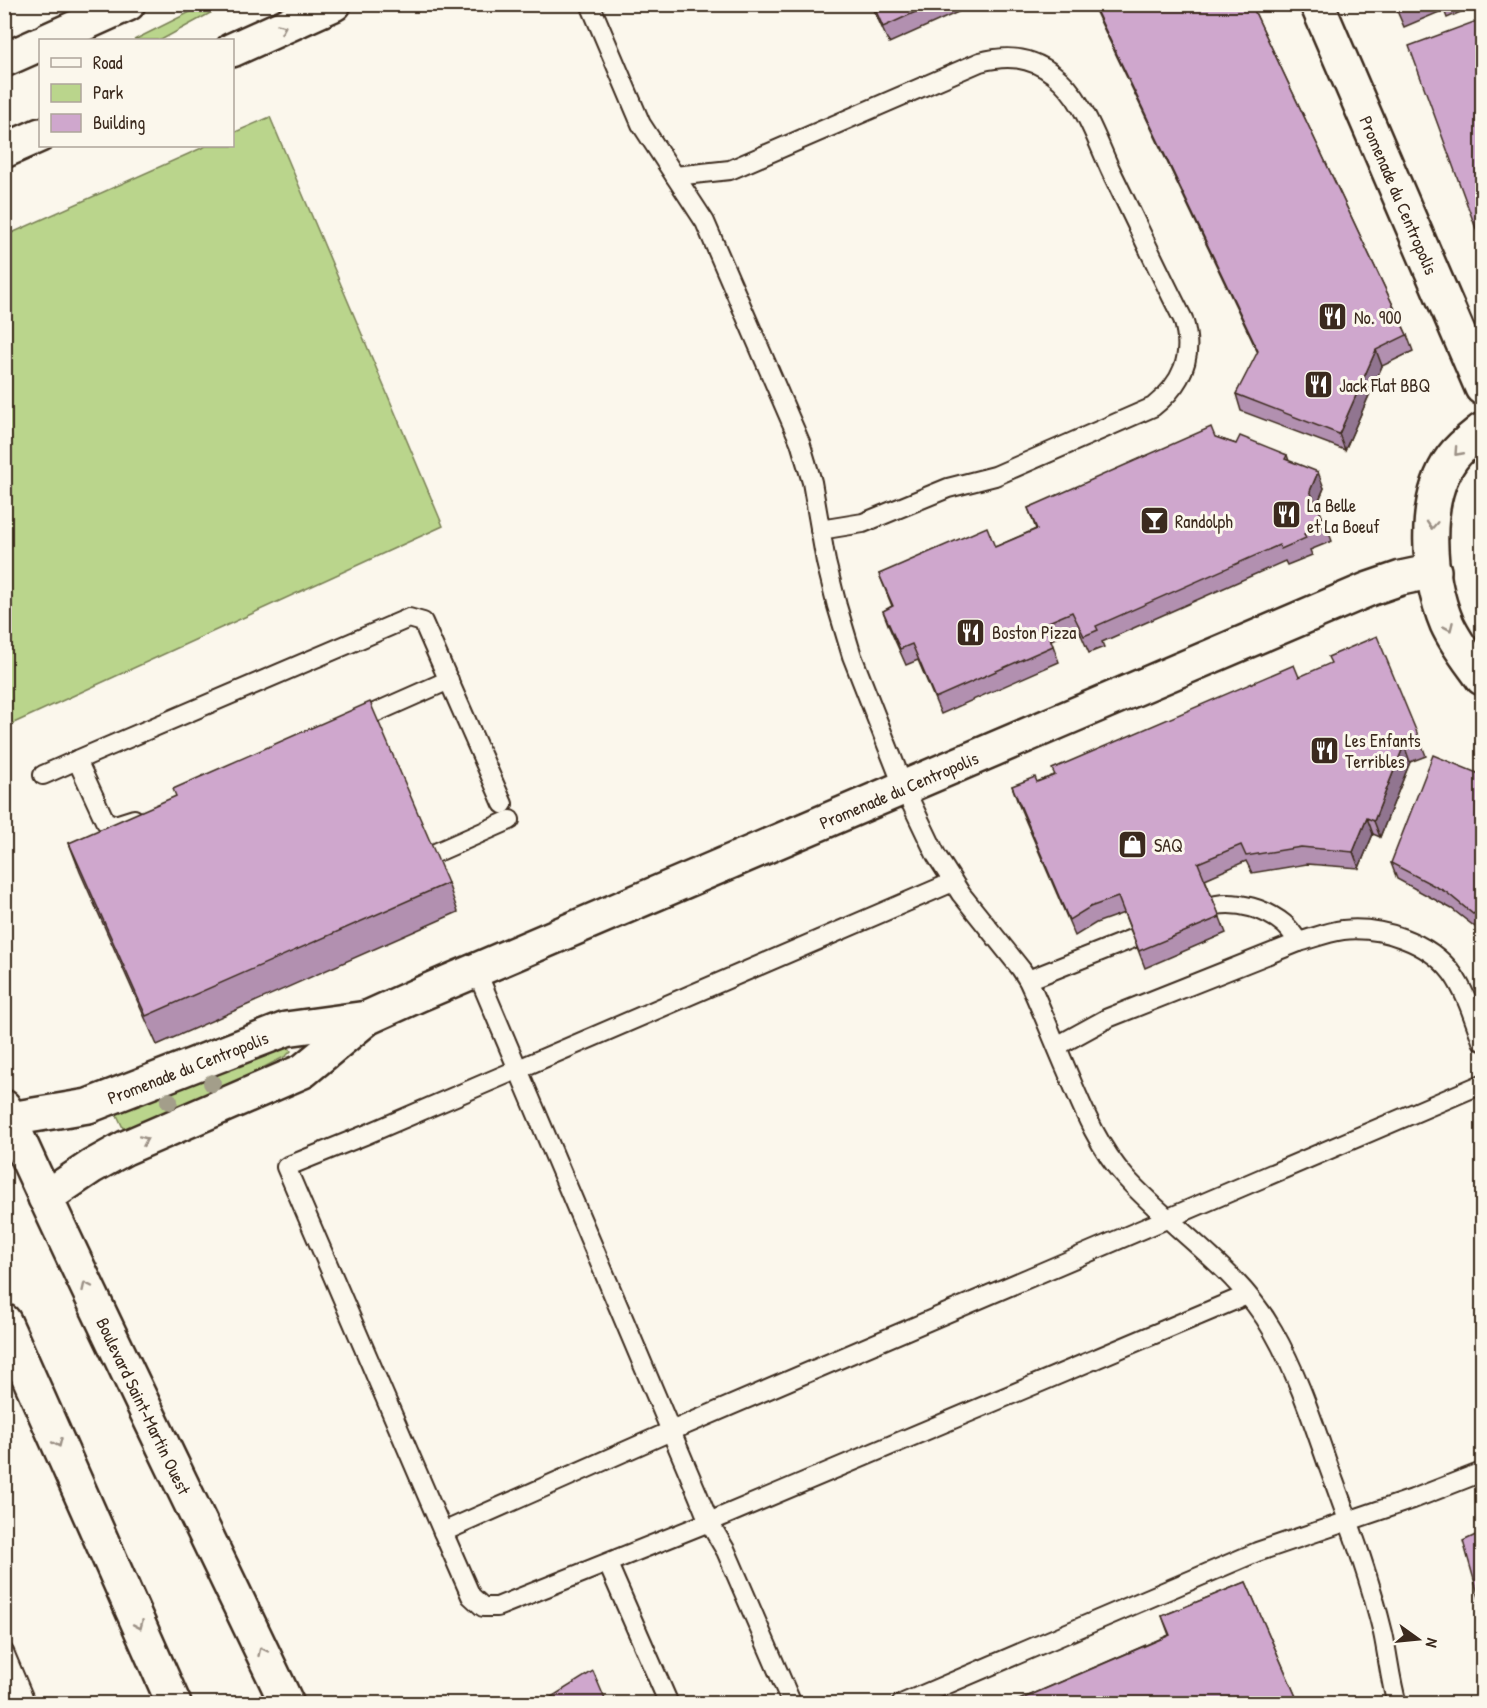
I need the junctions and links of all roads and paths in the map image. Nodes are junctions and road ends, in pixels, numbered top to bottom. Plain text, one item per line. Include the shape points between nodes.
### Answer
1 (128, 4) edge
2 (334, 4) edge
3 (590, 4) edge
4 (1317, 4) edge
5 (50, 39) edge
6 (39, 44) edge
7 (234, 49) edge
8 (4, 60) edge
9 (39, 135) edge
10 (4, 151) edge
11 (675, 176) junction
12 (1482, 388) edge
13 (1482, 430) edge
14 (820, 530) junction
15 (1434, 571) junction
16 (1482, 678) edge
17 (449, 680) junction
18 (340, 728) edge
19 (76, 760) junction
20 (43, 775) dead end
21 (904, 788) junction
22 (145, 814) edge
23 (433, 854) edge
24 (953, 882) junction
25 (1216, 905) edge
26 (1134, 938) edge
27 (1299, 942) junction
28 (476, 970) junction
29 (1028, 980) junction
30 (367, 1018) junction
31 (1482, 1041) edge
32 (1057, 1046) junction
33 (518, 1069) junction
34 (1482, 1084) edge
35 (7, 1113) edge
36 (45, 1198) junction
37 (1167, 1219) junction
38 (1246, 1295) junction
39 (4, 1321) edge
40 (671, 1431) junction
41 (1482, 1472) edge
42 (1349, 1521) junction
43 (709, 1522) junction
44 (443, 1532) junction
45 (608, 1564) junction
46 (4, 1652) edge
47 (26, 1704) edge
48 (174, 1704) edge
49 (287, 1704) edge
50 (669, 1704) edge
51 (792, 1704) edge
52 (901, 1704) edge
53 (1397, 1704) edge

1 - 5 street
7 -> 2 street
3 - 11 lane via 641,124
4 - 12 street, Promenade du Centropolis
6 - 8 street
9 - 10 street
11 - 14 lane via 705,222 800,442
11 - 14 lane via 730,170 980,62 1018,58 1055,75 1080,106 1183,319 1188,343 1185,365 1171,392 1153,407 995,476 948,488 862,524
13 -> 15 street via 1452,458 1440,481 1432,519
14 - 21 lane via 844,629
15 -> 16 street via 1448,624
15 - 21 street, Promenade du Centropolis via 1369,589
17 - 18 lane
17 - 19 lane via 423,622 409,618
17 - 23 lane via 506,812
19 - 20 lane
19 - 22 lane via 105,821 115,825
21 - 24 lane
21 - 28 street, Promenade du Centropolis
24 - 29 lane
24 - 33 lane
25 - 27 lane via 1238,904 1263,912 1286,925
26 - 29 lane
27 - 31 lane via 1327,933 1366,931 1386,933 1425,950 1452,973
27 - 32 lane via 1108,1018
28 - 30 street, Promenade du Centropolis
28 - 33 lane
29 - 32 lane
30 - 35 street, Promenade du Centropolis via 286,1029 88,1106
36 -> 30 street, Promenade du Centropolis via 125,1148 303,1071
32 - 37 lane via 1108,1157
33 - 40 lane
33 - 44 lane via 286,1167
34 - 37 lane
35 - 36 street, Boulevard Saint-Martin Ouest
49 -> 36 street, Boulevard Saint-Martin Ouest
37 - 38 lane
37 - 40 lane
38 - 42 lane via 1259,1308 1288,1360
38 - 43 lane
39 -> 48 street
40 - 43 lane
40 - 44 lane
41 - 42 lane
42 - 52 lane via 1234,1561
42 - 53 lane via 1371,1587
43 - 45 lane
43 - 51 lane via 726,1551
44 - 45 lane via 471,1596 483,1607 497,1607
45 - 50 lane
46 - 47 lane

